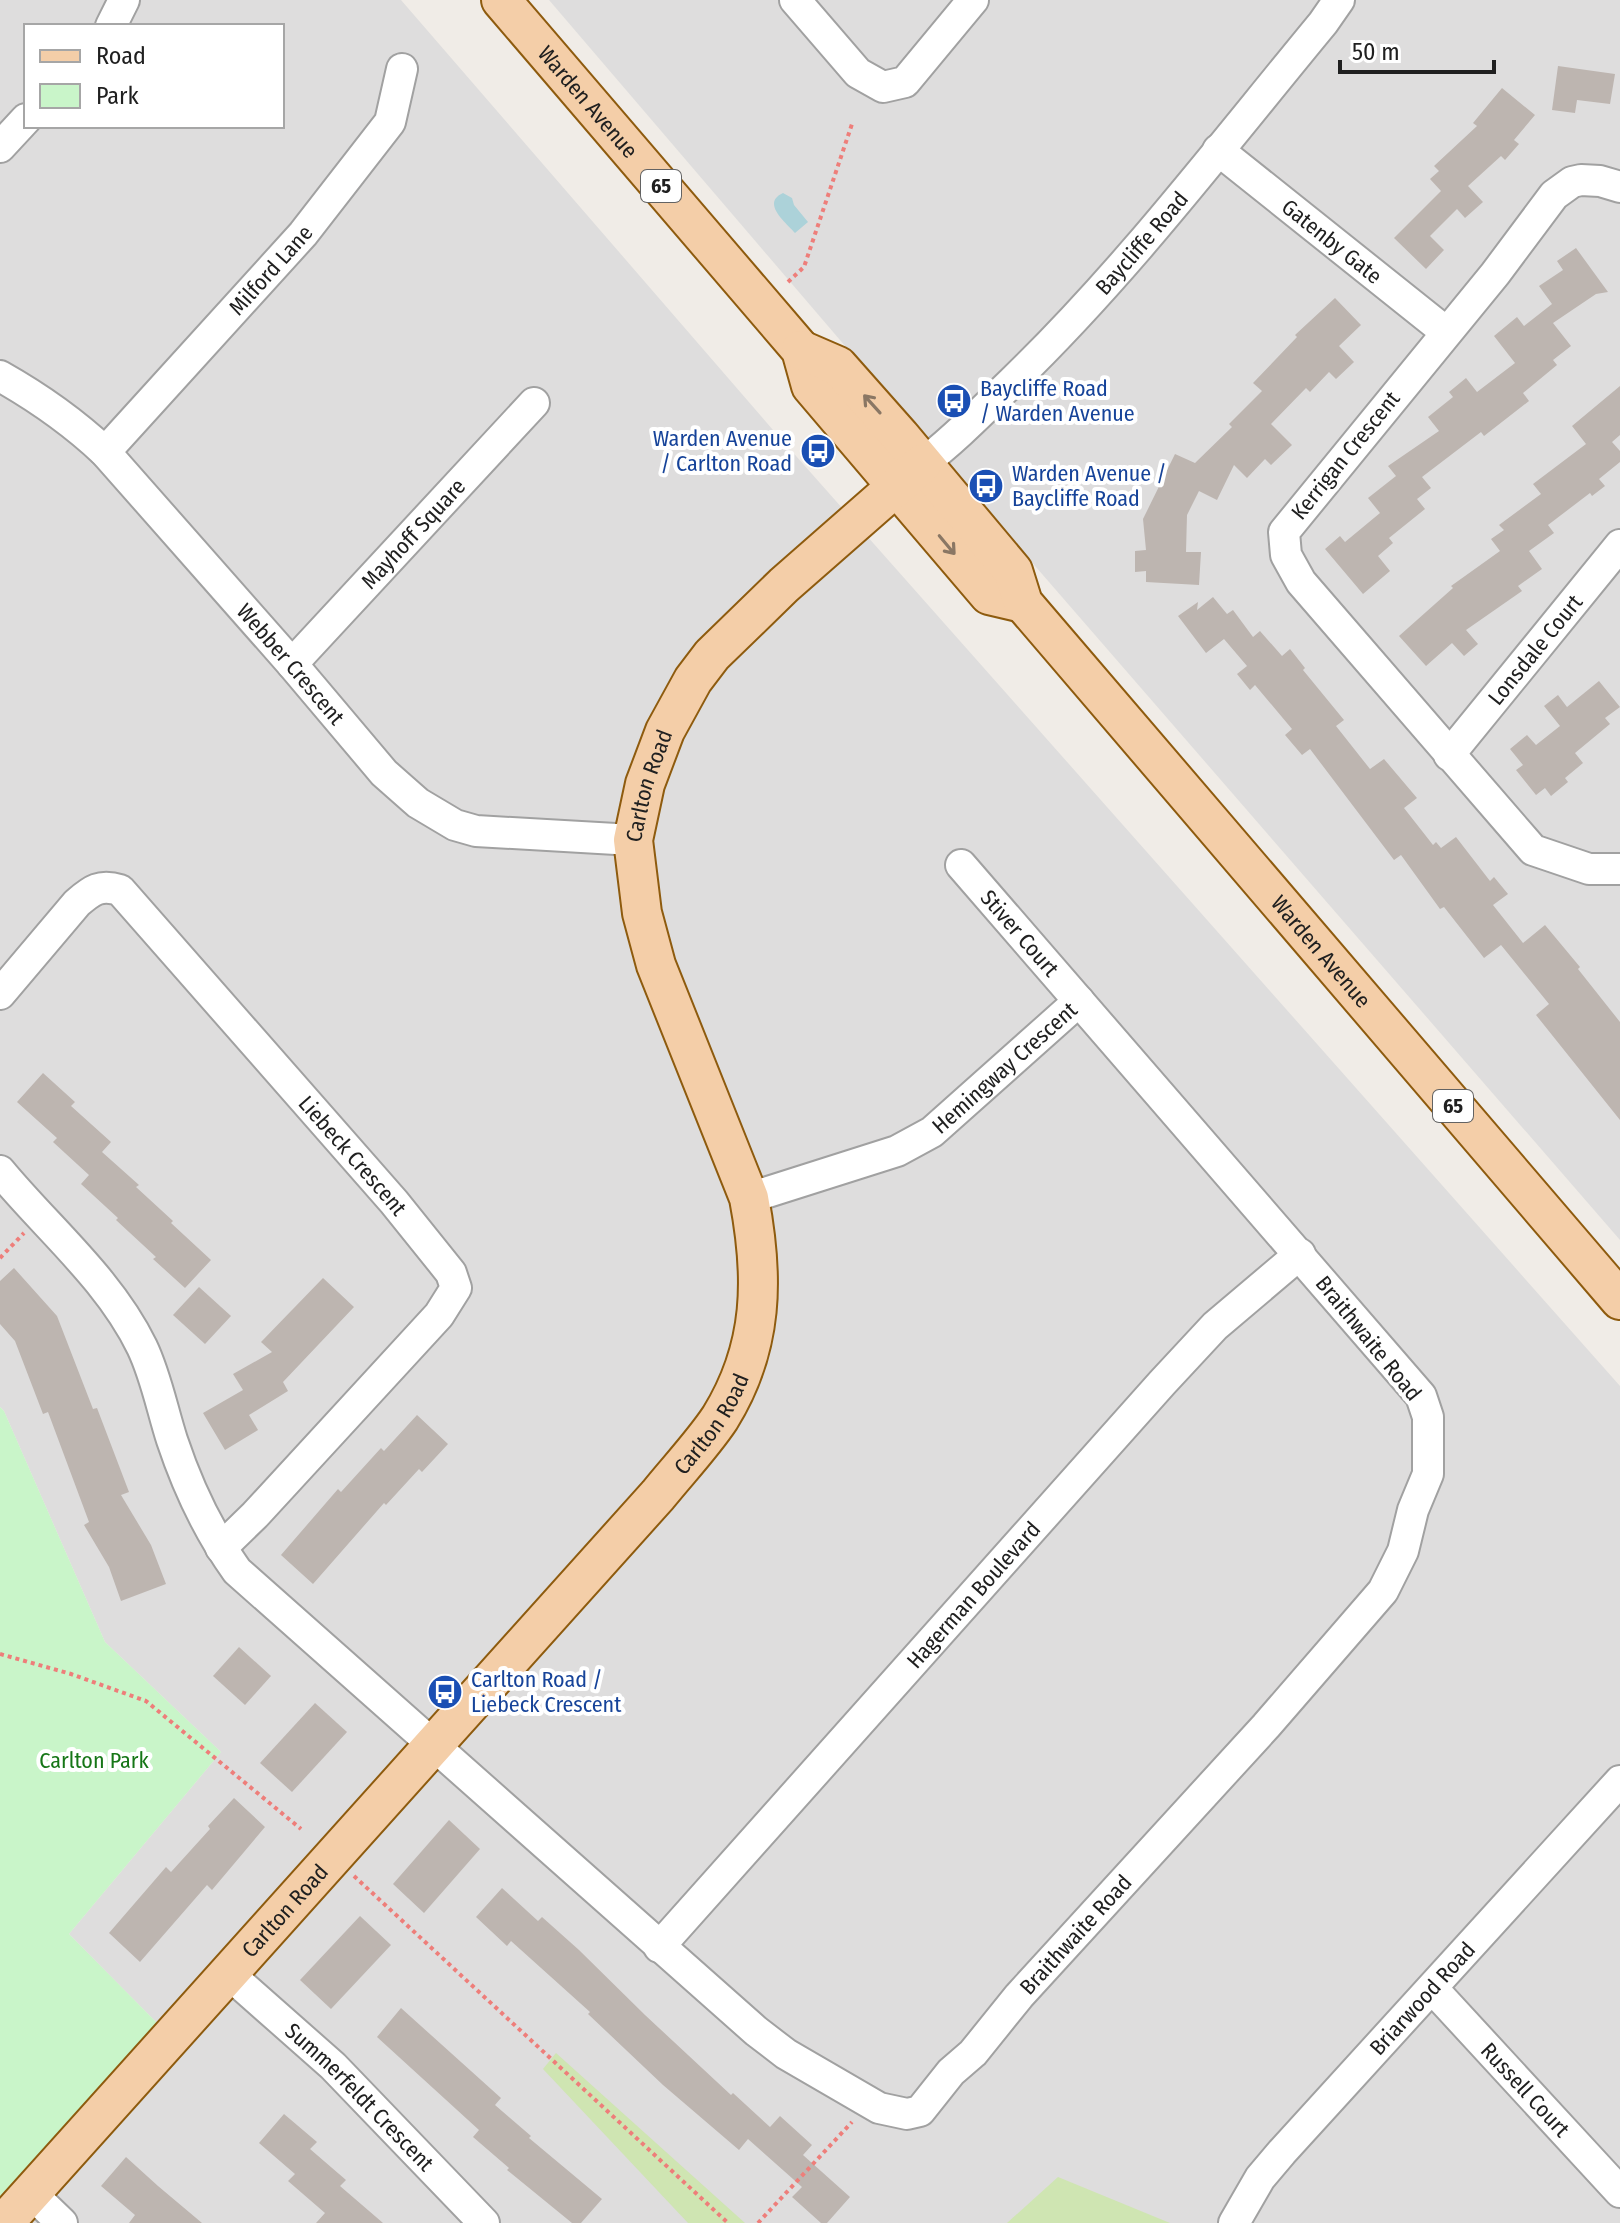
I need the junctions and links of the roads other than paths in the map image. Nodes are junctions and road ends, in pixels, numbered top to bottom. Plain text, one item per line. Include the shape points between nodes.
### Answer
1 (124, 0) edge
2 (501, 0) edge
3 (795, 0) edge
4 (973, 0) edge
5 (1339, 0) edge
6 (112, 24) edge
7 (402, 69) dead end
8 (24, 121) edge
9 (0, 147) edge
10 (1218, 150) junction
11 (1620, 187) edge
12 (1446, 332) junction
13 (0, 376) edge
14 (534, 403) dead end
15 (105, 452) junction
16 (909, 475) junction
17 (1620, 545) edge
18 (292, 664) junction
19 (1449, 755) junction
20 (633, 840) junction
21 (961, 865) dead end
22 (1620, 869) edge
23 (0, 994) edge
24 (1079, 1001) junction
25 (0, 1171) edge
26 (749, 1198) junction
27 (1300, 1254) junction
28 (1620, 1300) edge
29 (221, 1548) junction
30 (435, 1745) junction
31 (1620, 1781) edge
32 (659, 1947) junction
33 (230, 1975) junction
34 (1432, 1988) junction
35 (1620, 2192) edge
36 (31, 2193) junction
37 (4, 2223) edge
38 (62, 2223) edge
39 (484, 2223) edge
40 (1234, 2223) edge

1 - 6 street
2 - 16 main road, Warden Avenue / 65 via 801,350 838,366
3 - 4 street via 858,73 883,87 905,82
5 - 10 street, Baycliffe Road
7 - 15 street, Milford Lane via 390,122 380,135 303,234
8 - 9 street
10 - 12 street, Gatenby Gate
10 - 16 street, Baycliffe Road via 1048,347
11 - 12 street, Kerrigan Crescent via 1588,180 1564,186
12 - 19 street, Kerrigan Crescent via 1284,532 1286,555 1301,582
13 - 15 street, Webber Crescent via 46,403
14 - 18 street, Mayhoff Square
15 - 18 street, Webber Crescent
16 - 20 main road, Carlton Road via 784,585 693,680 651,763
16 - 28 main road, Warden Avenue / 65 via 1013,571 1023,603
17 - 19 street, Lonsdale Court
18 - 20 street, Webber Crescent via 384,773 418,803 455,825 476,831
19 - 22 street, Kerrigan Crescent via 1533,850 1589,869
20 - 26 main road, Carlton Road via 642,913 656,965
21 - 24 street, Stiver Court
23 - 29 street, Liebeck Crescent via 77,903 100,886 120,890 451,1273 456,1288 439,1315
24 - 26 street, Hemingway Crescent via 932,1132 897,1151
24 - 27 street, Hemingway Crescent
25 - 29 street via 109,1295 142,1348 174,1443
26 - 30 main road, Carlton Road via 756,1236 756,1320 738,1383 719,1419
27 - 32 street, Hagerman Boulevard via 1215,1326
27 - 32 street, Braithwaite Road via 1421,1396 1428,1417 1428,1474 1396,1569 1383,1591 1266,1726 929,2102 907,2114 869,2103 786,2054
29 - 30 street via 237,1571
30 - 32 street, Braithwaite Road
30 - 33 main road, Carlton Road
31 - 34 street, Briarwood Road
33 - 36 main road, Carlton Road
33 - 39 street, Summerfeldt Crescent via 333,2066
34 - 35 street, Russell Court
34 - 40 street, Briarwood Road via 1260,2178
36 - 37 main road, Carlton Road
36 - 38 street

